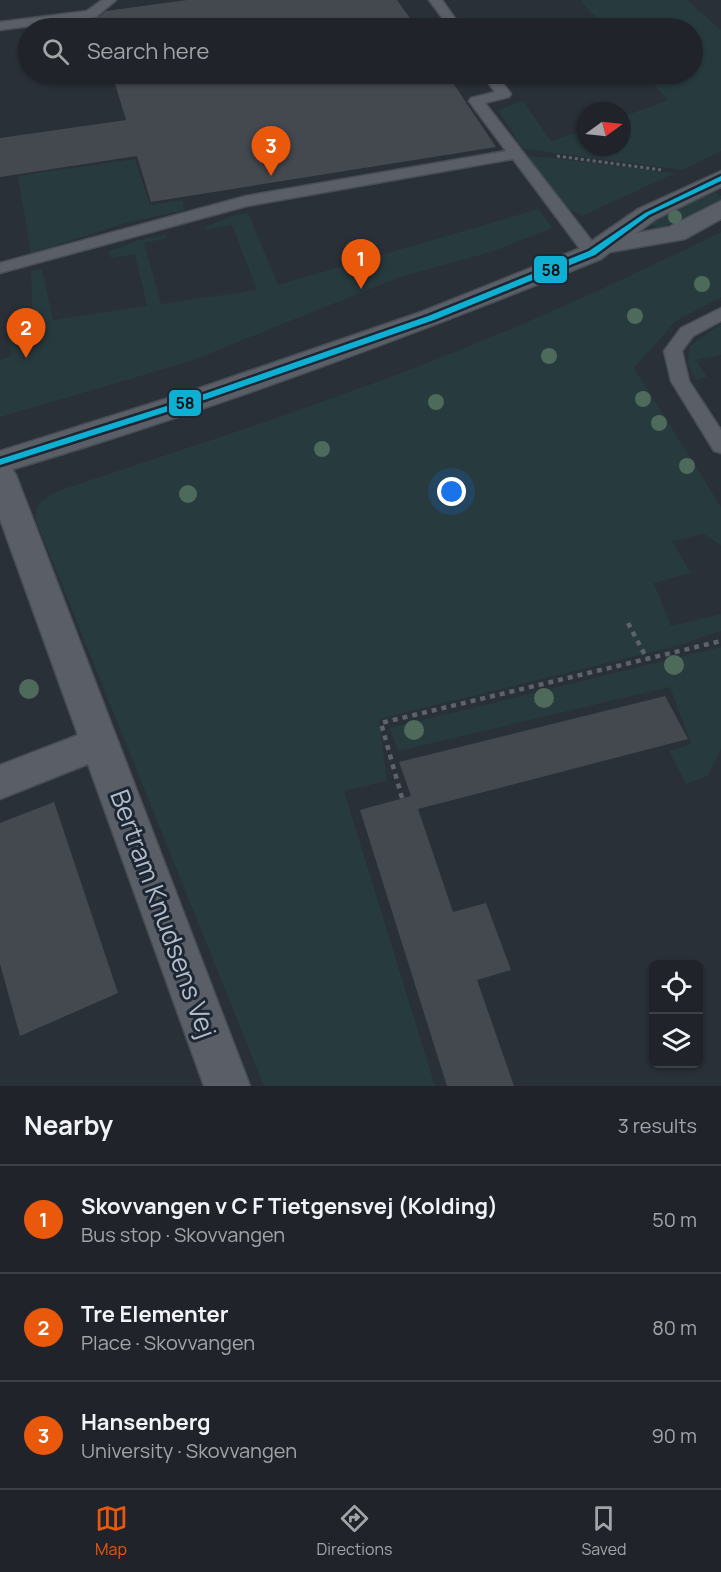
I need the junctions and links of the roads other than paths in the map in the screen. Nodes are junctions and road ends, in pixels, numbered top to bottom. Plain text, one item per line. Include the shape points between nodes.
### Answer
1 (110, 0) edge
2 (435, 0) edge
3 (61, 18) edge
4 (448, 18) edge
5 (18, 24) edge
6 (0, 26) edge
7 (496, 84) edge
8 (516, 154) junction
9 (719, 179) edge
10 (721, 209) edge
11 (598, 250) junction
12 (0, 268) edge
13 (721, 314) edge
14 (721, 446) edge
15 (0, 462) edge
16 (0, 475) edge
17 (100, 743) junction
18 (0, 782) edge
19 (227, 1086) edge

1 - 3 lane via 91,14
2 - 4 lane
5 - 6 lane
7 - 8 lane via 504,94 476,101
8 - 11 lane
8 - 12 lane via 246,201
9 - 11 street via 647,214
10 - 11 street via 676,234
11 - 15 street via 431,318
13 - 14 lane via 687,332 673,351 680,381
16 - 17 street, Bertram Knudsens Vej
17 - 18 street
17 - 19 street, Bertram Knudsens Vej

